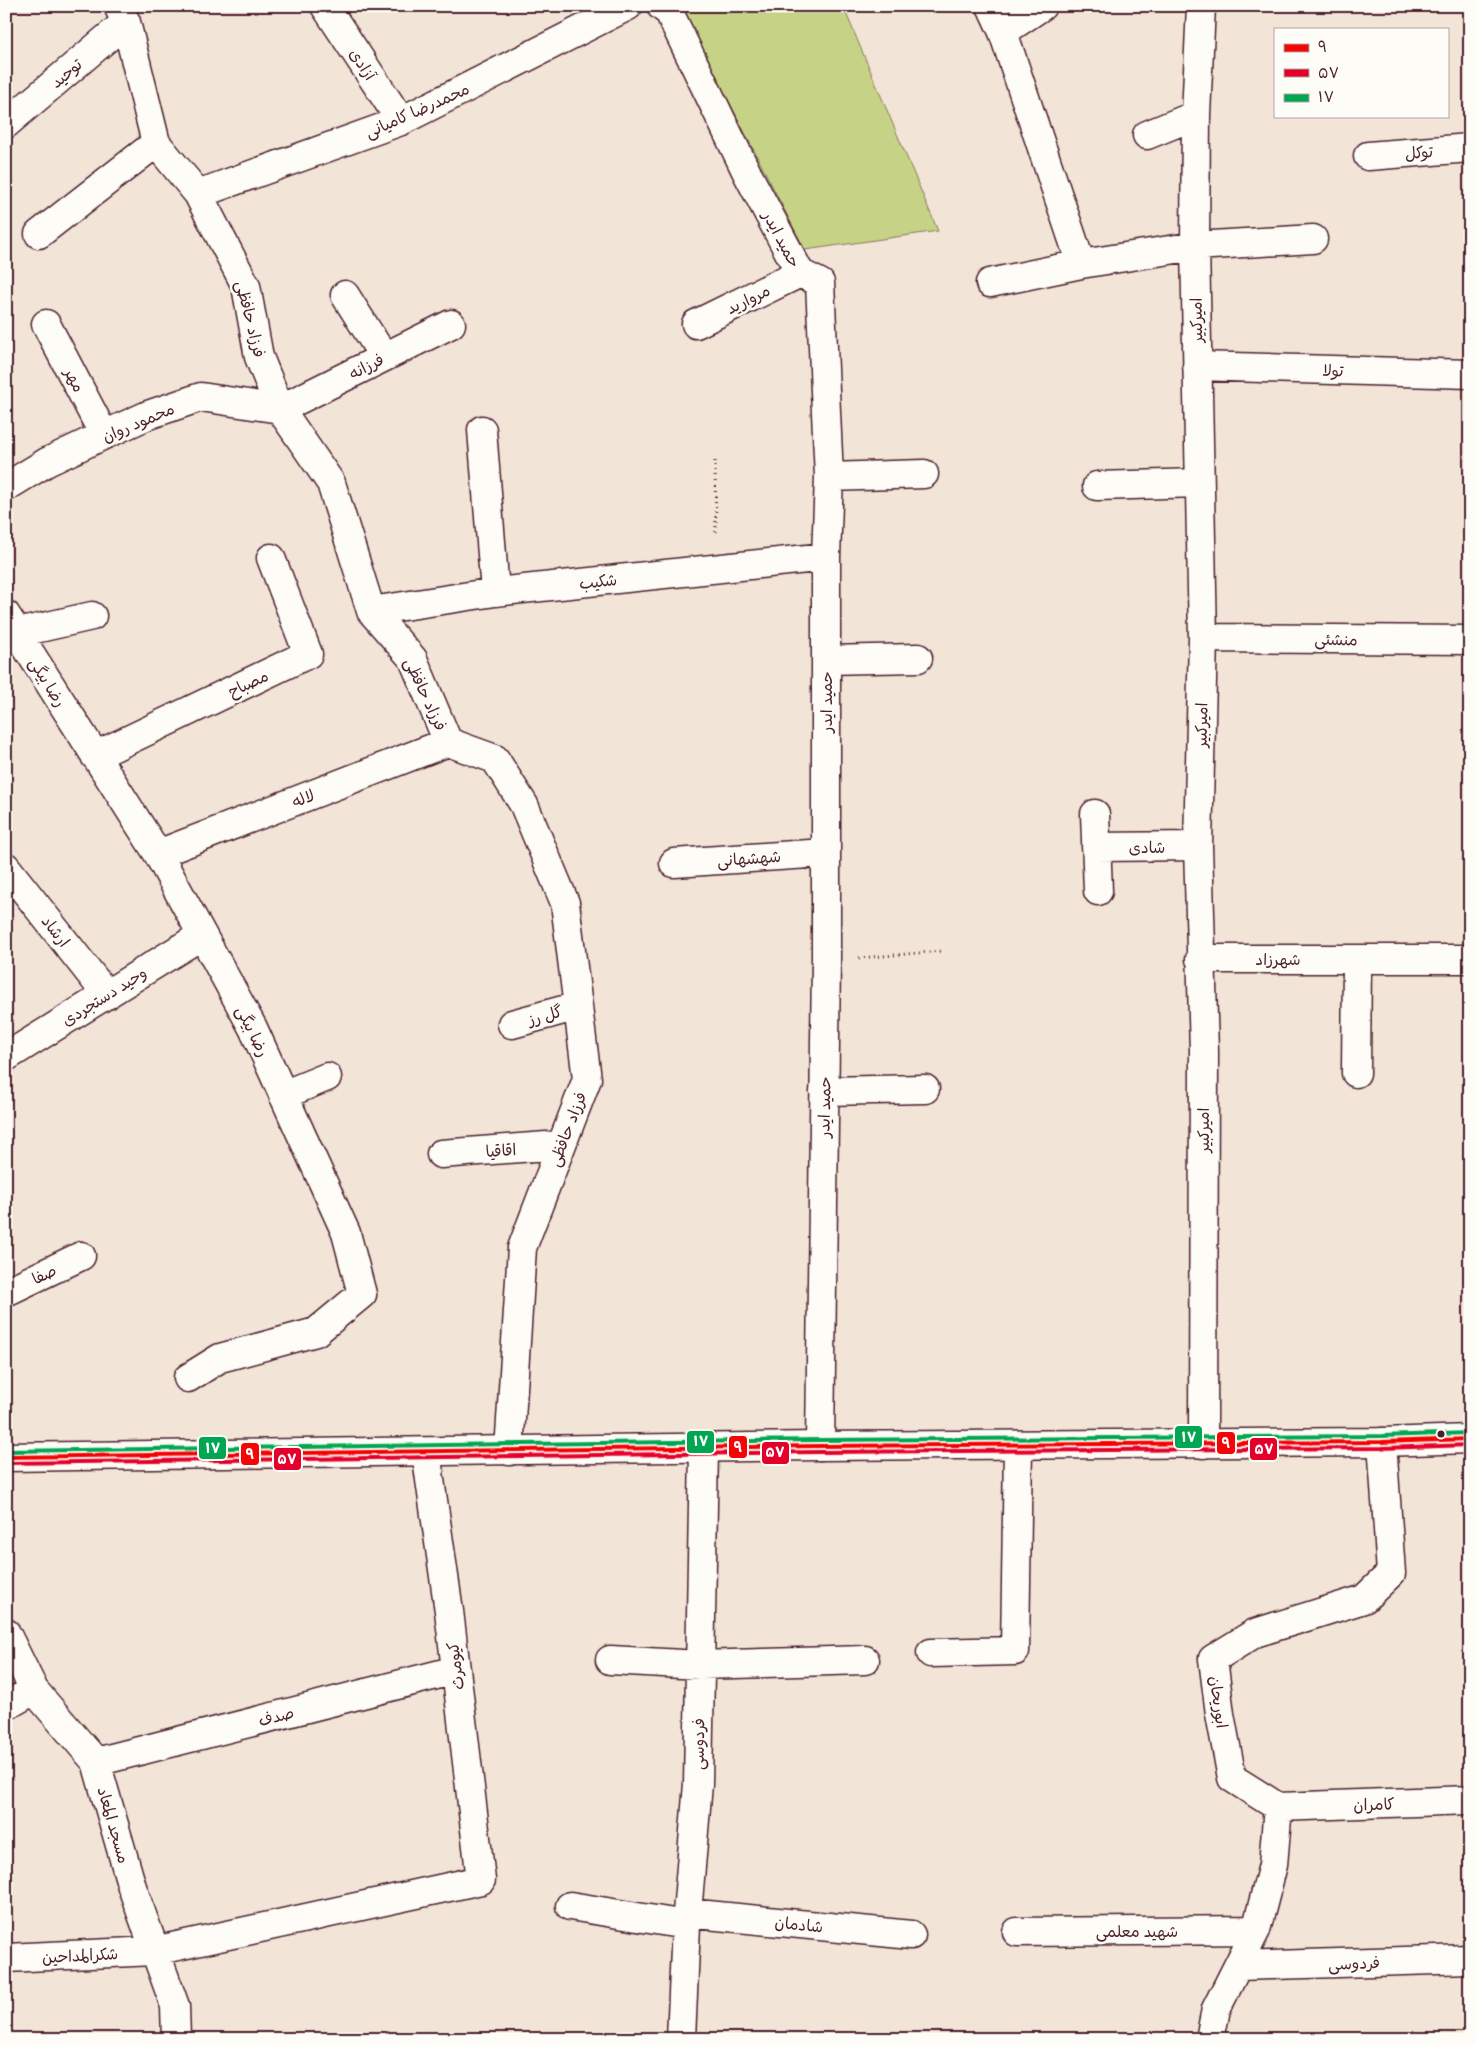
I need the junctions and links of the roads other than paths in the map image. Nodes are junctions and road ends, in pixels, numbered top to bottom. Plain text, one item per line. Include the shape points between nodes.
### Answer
1 (326, 6) edge
2 (628, 6) edge
3 (661, 6) edge
4 (991, 6) edge
5 (1042, 6) edge
6 (1201, 6) edge
7 (122, 14) edge
8 (1003, 32) junction
9 (1196, 115) junction
10 (401, 121) junction
11 (6, 124) edge
12 (1148, 135) dead end
13 (156, 143) junction
14 (1470, 148) edge
15 (1368, 156) dead end
16 (198, 194) junction
17 (39, 234) dead end
18 (1313, 239) dead end
19 (1195, 246) junction
20 (1081, 264) junction
21 (800, 273) junction
22 (990, 283) dead end
23 (345, 295) dead end
24 (46, 324) dead end
25 (451, 324) dead end
26 (696, 324) dead end
27 (384, 357) junction
28 (1197, 366) junction
29 (1470, 374) edge
30 (280, 409) junction
31 (482, 430) dead end
32 (104, 435) junction
33 (924, 474) dead end
34 (829, 477) junction
35 (1199, 483) junction
36 (1097, 486) dead end
37 (6, 487) edge
38 (826, 557) junction
39 (271, 558) dead end
40 (495, 592) junction
41 (371, 611) junction
42 (92, 616) dead end
43 (10, 629) edge
44 (1203, 638) junction
45 (1470, 640) edge
46 (918, 658) dead end
47 (826, 660) junction
48 (448, 742) junction
49 (95, 756) junction
50 (1095, 814) dead end
51 (1198, 846) junction
52 (1096, 847) junction
53 (825, 853) junction
54 (158, 854) junction
55 (674, 863) dead end
56 (6, 867) edge
57 (1098, 891) dead end
58 (202, 935) junction
59 (1200, 959) junction
60 (1357, 959) junction
61 (1470, 959) edge
62 (107, 995) junction
63 (578, 1006) junction
64 (512, 1024) dead end
65 (6, 1057) edge
66 (1356, 1073) dead end
67 (327, 1077) dead end
68 (925, 1089) dead end
69 (824, 1090) junction
70 (283, 1095) junction
71 (560, 1145) junction
72 (441, 1154) dead end
73 (81, 1256) dead end
74 (6, 1292) edge
75 (188, 1378) dead end
76 (1470, 1439) edge
77 (1382, 1442) junction
78 (1203, 1444) junction
79 (820, 1446) junction
80 (1018, 1446) junction
81 (704, 1449) junction
82 (509, 1451) junction
83 (426, 1452) junction
84 (6, 1457) edge
85 (6, 1633) edge
86 (931, 1653) dead end
87 (610, 1660) dead end
88 (865, 1660) dead end
89 (700, 1665) junction
90 (456, 1670) junction
91 (34, 1690) junction
92 (6, 1706) edge
93 (96, 1762) junction
94 (1470, 1800) edge
95 (1278, 1807) junction
96 (481, 1880) joint
97 (570, 1906) dead end
98 (687, 1919) junction
99 (1256, 1930) junction
100 (1018, 1932) dead end
101 (911, 1935) dead end
102 (154, 1951) junction
103 (6, 1958) edge
104 (1470, 1959) edge
105 (1239, 1966) junction
106 (176, 2039) edge
107 (681, 2039) edge
108 (1210, 2039) edge

1 - 10 street, آزادی
2 - 10 street, محمدرضا کامیانی
3 - 21 street, حمید ایدر via 669,12 747,173
4 - 8 street
5 - 8 street
6 - 9 street, امیرکبیر
7 - 11 street, توحید
7 - 13 street, فرزاد حافظی
8 - 20 street
9 - 12 street
9 - 19 street, امیرکبیر
10 - 16 street, محمدرضا کامیانی
13 - 16 street, فرزاد حافظی
13 - 17 street
14 - 15 street, توکل
16 - 30 street, فرزاد حافظی via 246,286 259,357
18 - 19 street
19 - 20 street
19 - 28 street, امیرکبیر
20 - 22 street
21 - 26 street, مروارید
21 - 34 street, حمید ایدر via 820,283
23 - 27 street
24 - 32 street, مهر
25 - 27 street, فرزانه
27 - 30 street, فرزانه
28 - 29 street, تولا
28 - 35 street, امیرکبیر
30 - 32 street, محمود روان via 201,397 148,415
30 - 41 street, فرزاد حافظی via 331,483
31 - 40 street
32 - 37 street, محمود روان via 47,462
33 - 34 street
34 - 38 street, حمید ایدر
35 - 36 street
35 - 44 street, امیرکبیر
38 - 40 street, شکیب
38 - 47 street, حمید ایدر
39 - 49 street, مصباح via 308,654
40 - 41 street, شکیب
41 - 48 street, فرزاد حافظی via 413,659
42 - 43 street
43 - 49 street, رضا بیگی
44 - 45 street, منشئی
44 - 51 street, امیرکبیر
46 - 47 street
47 - 53 street, حمید ایدر
48 - 54 street, لاله
48 - 63 street, فرزاد حافظی via 496,759 524,805 565,903
49 - 54 street, رضا بیگی
50 - 52 street
51 - 52 street, شادی
51 - 59 street, امیرکبیر
52 - 57 street
53 - 55 street, شهشهانی
53 - 69 street, حمید ایدر
54 - 58 street, رضا بیگی
56 - 62 street, ارشاد
58 - 62 street, وحید دستجردی
58 - 70 street, رضا بیگی via 253,1028
59 - 60 street, شهرزاد
59 - 78 street, امیرکبیر via 1204,1052
60 - 61 street, شهرزاد
60 - 66 street
62 - 65 street, وحید دستجردی
63 - 64 street, گل رز
63 - 71 street, فرزاد حافظی via 587,1079
67 - 70 street
68 - 69 street
69 - 79 street, حمید ایدر
70 - 75 street, رضا بیگی via 346,1233 362,1294 316,1332 220,1358
71 - 72 street, اقاقیا
71 - 82 street, فرزاد حافظی via 522,1248
73 - 74 street, صفا
76 - 77 street
77 - 78 street
77 - 95 street, ابوریحان via 1391,1573 1364,1599 1255,1633 1213,1659 1232,1778
78 - 80 street
79 - 80 street
79 - 81 street
80 - 86 street via 1015,1651
81 - 82 street
81 - 89 street, فردوسی
82 - 83 street
83 - 84 street
83 - 90 street, کیومرث
85 - 91 street, مسجد المعاد
87 - 89 street
88 - 89 street
89 - 98 street, فردوسی via 698,1784
90 - 93 street, صدف
90 - 96 street, کیومرث
91 - 92 street
91 - 93 street, مسجد المعاد
93 - 102 street, مسجد المعاد
94 - 95 street, کامران
95 - 99 street via 1273,1865
96 - 102 street, شکرالمداحین
97 - 98 street, شادمان
98 - 101 street, شادمان
98 - 107 street, فردوسی
99 - 100 street, شهید معلمی
99 - 105 street
102 - 103 street, شکرالمداحین
102 - 106 street, مسجد المعاد via 175,2006
104 - 105 street, فردوسی
105 - 108 street via 1216,2009

